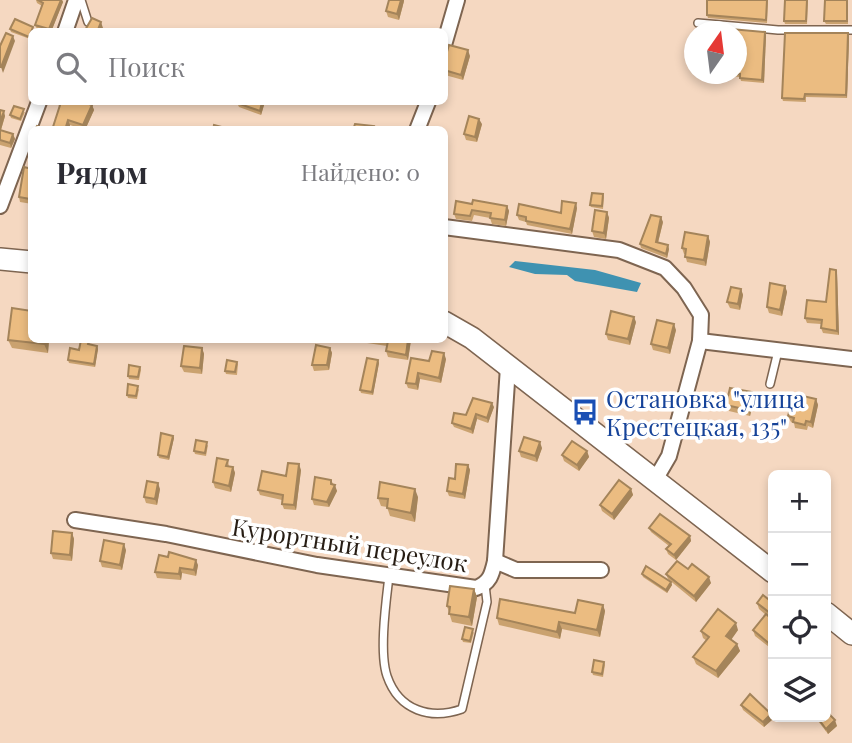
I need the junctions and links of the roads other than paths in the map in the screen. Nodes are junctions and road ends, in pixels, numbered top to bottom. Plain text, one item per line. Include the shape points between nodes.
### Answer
1 (78, 0) edge
2 (457, 0) edge
3 (88, 22) edge
4 (747, 27) edge
5 (67, 28) edge
6 (852, 30) edge
7 (448, 32) edge
8 (38, 105) edge
9 (427, 105) edge
10 (30, 126) edge
11 (418, 126) edge
12 (28, 131) edge
13 (0, 206) edge
14 (448, 228) edge
15 (0, 259) edge
16 (28, 262) edge
17 (448, 325) edge
18 (700, 341) junction
19 (778, 350) junction
20 (852, 359) edge
21 (508, 367) junction
22 (769, 384) dead end
23 (655, 480) junction
24 (75, 520) dead end
25 (495, 561) junction
26 (768, 568) edge
27 (601, 570) dead end
28 (389, 576) junction
29 (485, 584) junction
30 (831, 617) edge
31 (852, 634) edge

1 - 3 lane via 84,3
1 - 5 street
2 - 7 street
4 - 6 lane
8 - 10 street
9 - 11 street
12 - 13 street
14 - 18 street via 619,250 665,268 701,315
15 - 16 main road
17 - 21 main road
18 - 19 street
18 - 23 street via 669,456
19 - 20 street
19 - 22 lane
21 - 23 main road
21 - 25 street
23 - 26 main road
24 - 28 street, Курортный переулок
25 - 27 street, Курортный переулок via 516,570
25 - 29 street, Курортный переулок
28 - 29 street, Курортный переулок via 476,588
28 - 29 lane via 384,621 387,676 404,702 419,712 443,716 463,709 487,602
30 - 31 main road

